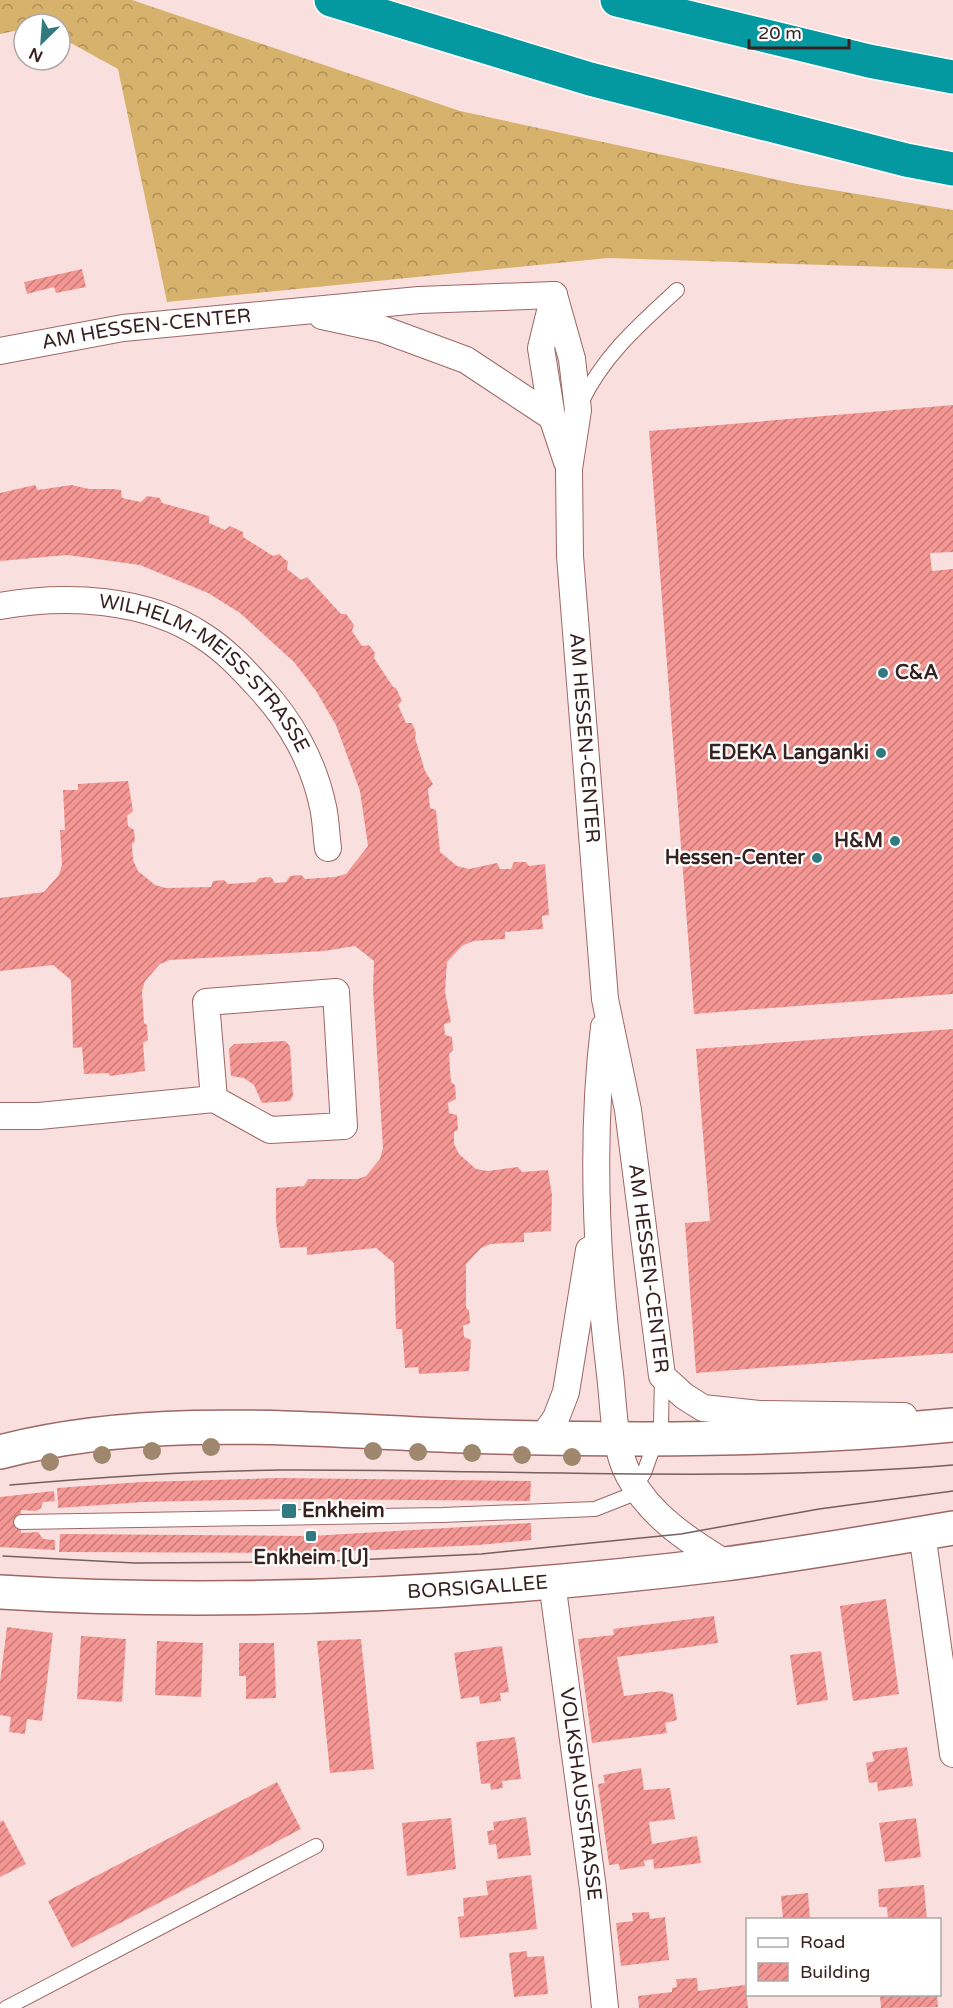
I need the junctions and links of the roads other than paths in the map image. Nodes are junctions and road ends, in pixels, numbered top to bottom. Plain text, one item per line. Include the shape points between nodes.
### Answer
1 (331, 0) edge
2 (617, 0) edge
3 (953, 77) edge
4 (953, 169) edge
5 (677, 290) dead end
6 (554, 295) junction
7 (295, 311) junction
8 (0, 351) edge
9 (578, 410) junction
10 (552, 417) junction
11 (569, 469) junction
12 (0, 606) edge
13 (328, 848) dead end
14 (607, 1006) junction
15 (214, 1099) junction
16 (0, 1116) edge
17 (596, 1196) junction
18 (662, 1376) junction
19 (953, 1417) edge
20 (953, 1425) edge
21 (542, 1438) junction
22 (657, 1440) junction
23 (617, 1441) junction
24 (0, 1452) edge
25 (636, 1488) junction
26 (21, 1522) dead end
27 (938, 1531) edge
28 (727, 1563) junction
29 (552, 1582) junction
30 (0, 1592) edge
31 (953, 1754) edge
32 (316, 1846) dead end
33 (6, 2008) edge
34 (605, 2008) edge

1 - 4 highway via 590,80
2 - 3 highway via 869,61
5 - 9 lane via 599,369
6 - 7 street, AM HESSEN-CENTER via 419,300
6 - 9 street, AM HESSEN-CENTER via 572,359
6 - 10 street, AM HESSEN-CENTER via 541,348
7 - 8 street, AM HESSEN-CENTER via 123,328
7 - 10 street, AM HESSEN-CENTER via 382,329 444,349 490,374
9 - 11 street, AM HESSEN-CENTER
10 - 11 street, AM HESSEN-CENTER
11 - 14 street, AM HESSEN-CENTER via 570,556
12 - 13 street, WILHELM-MEISS-STRASSE via 66,600 118,604 162,616 202,635 234,659 290,724 313,773 323,807
14 - 17 street, AM HESSEN-CENTER via 597,1087
14 - 18 street, AM HESSEN-CENTER via 628,1110
15 - 15 street via 270,1130 344,1126 336,993 206,1002
15 - 16 street via 39,1116
17 - 21 street, AM HESSEN-CENTER via 566,1392 559,1412
17 - 23 street, AM HESSEN-CENTER
18 - 19 street, AM HESSEN-CENTER via 703,1408 759,1414
18 - 22 lane
20 - 22 main road via 826,1435
21 - 23 main road
21 - 24 main road via 240,1427 155,1429 75,1436
22 - 23 main road
22 - 25 lane
23 - 25 street, AM HESSEN-CENTER
25 - 26 lane via 606,1506 548,1512
25 - 28 street, AM HESSEN-CENTER via 681,1534
27 - 28 main road, BORSIGALLEE
27 - 31 street
28 - 29 main road, BORSIGALLEE
29 - 30 main road, BORSIGALLEE via 328,1596 203,1599
29 - 34 street, VOLKSHAUSSTRASSE
32 - 33 lane

